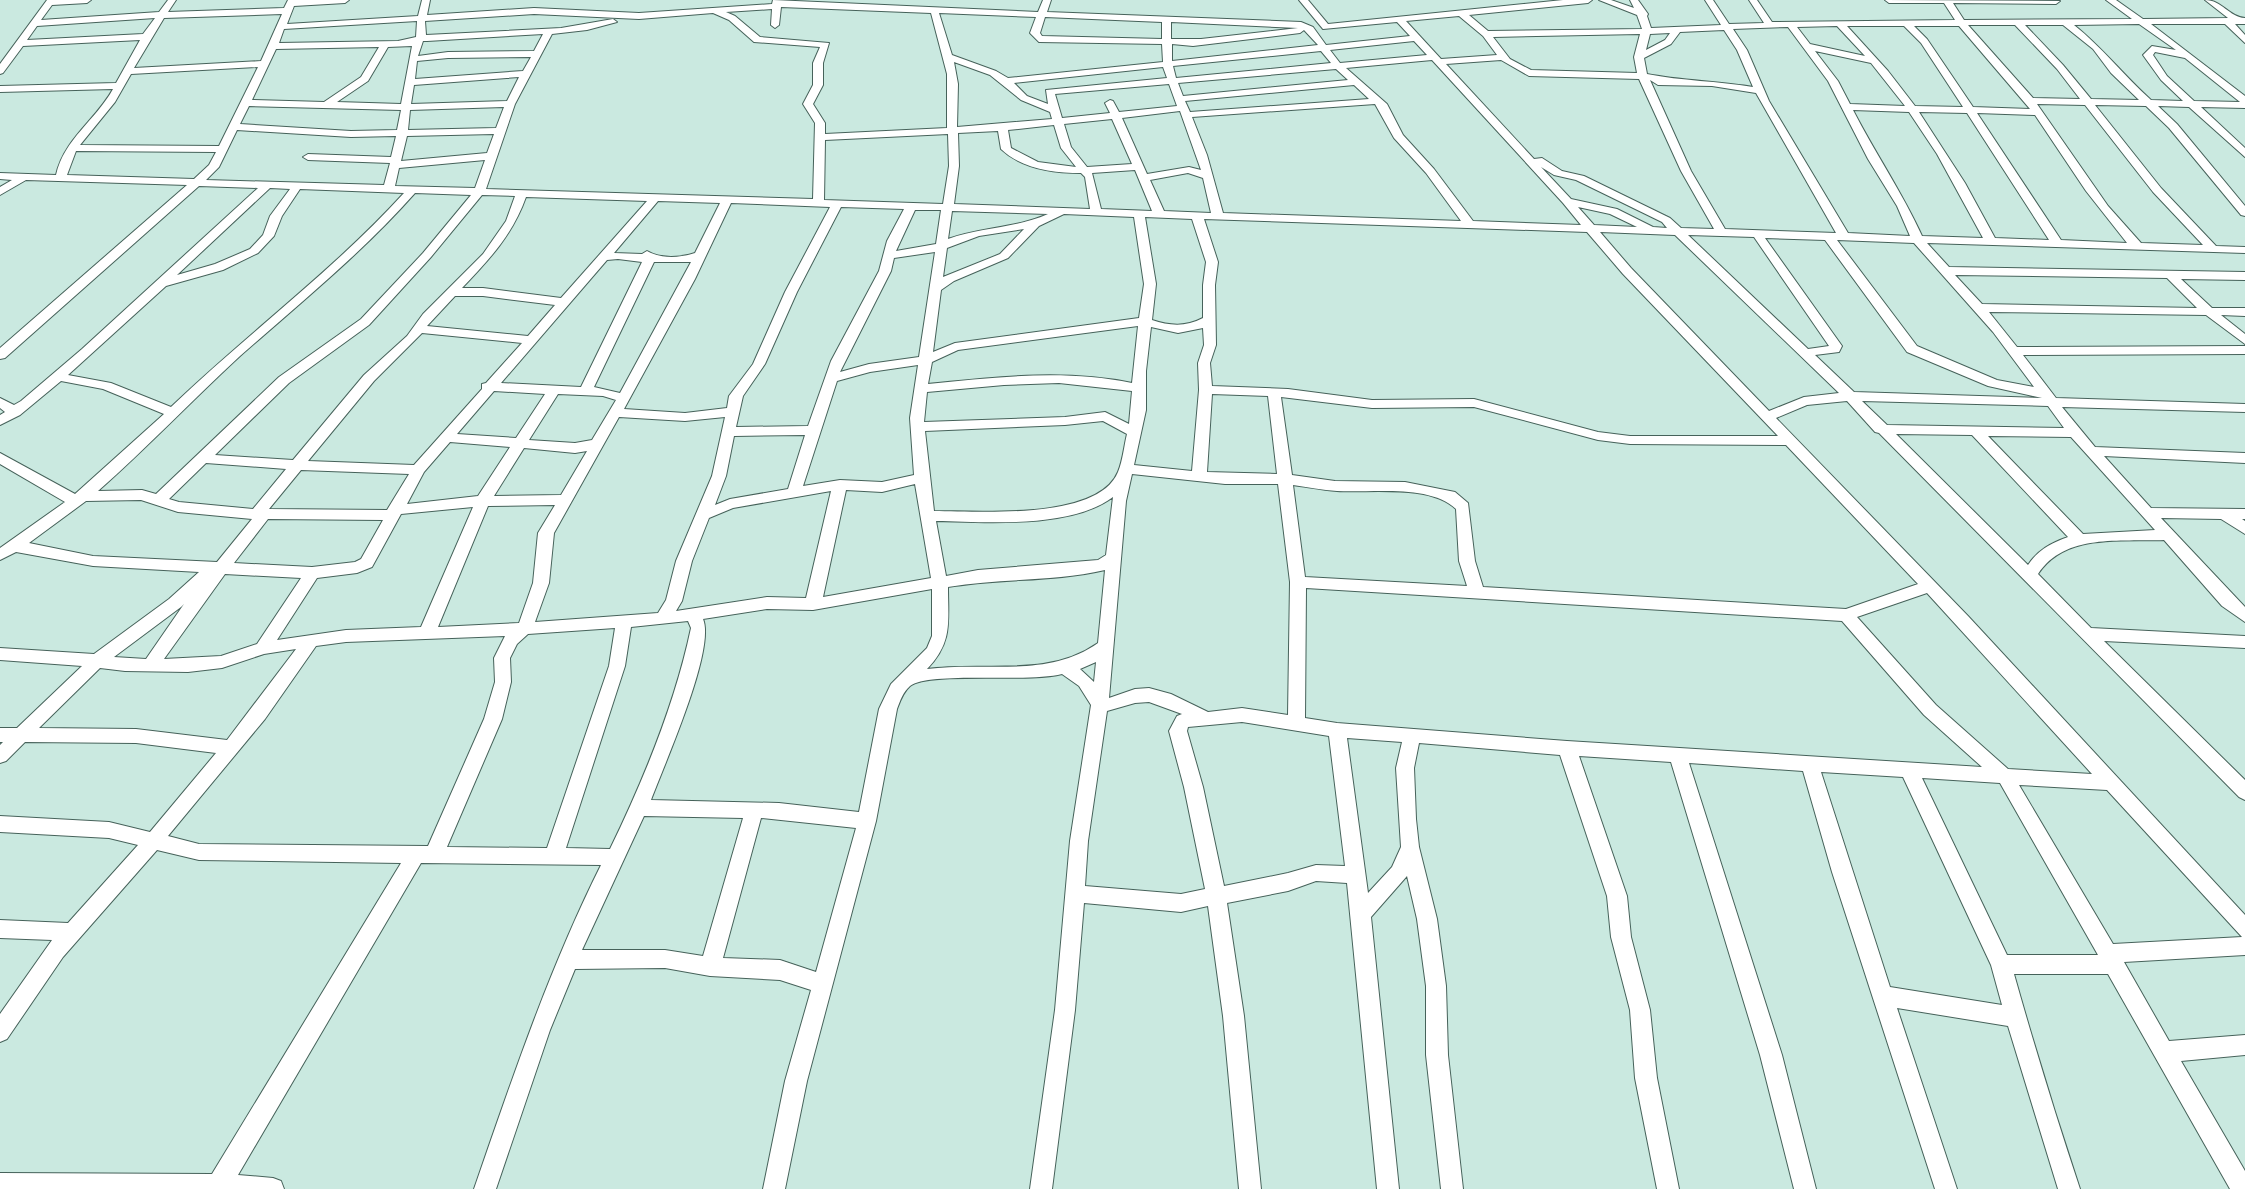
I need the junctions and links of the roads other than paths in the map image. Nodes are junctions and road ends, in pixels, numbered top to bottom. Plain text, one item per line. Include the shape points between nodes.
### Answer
1 (87, 0) edge
2 (172, 0) edge
3 (345, 0) edge
4 (426, 0) edge
5 (538, 0) edge
6 (961, 0) edge
7 (1047, 0) edge
8 (1303, 0) edge
9 (1511, 0) edge
10 (1588, 0) edge
11 (1603, 0) edge
12 (1634, 0) edge
13 (1709, 0) edge
14 (1753, 0) edge
15 (1889, 0) edge
16 (1948, 0) edge
17 (2110, 0) edge
18 (2208, 0) edge
19 (332, 1) edge
20 (50, 2) edge
21 (777, 4) edge
22 (290, 5) edge
23 (2061, 5) edge
24 (1520, 8) junction
25 (711, 10) junction
26 (934, 10) junction
27 (534, 11) junction
28 (958, 11) junction
29 (1640, 13) junction
30 (1462, 14) junction
31 (161, 15) junction
32 (1042, 15) junction
33 (639, 16) junction
34 (1652, 16) dead end
35 (422, 18) junction
36 (1166, 19) junction
37 (1400, 20) junction
38 (1664, 20) dead end
39 (2137, 21) junction
40 (2236, 21) edge
41 (1905, 22) junction
42 (2017, 22) junction
43 (2065, 22) junction
44 (2082, 22) junction
45 (37, 23) junction
46 (1839, 23) junction
47 (1963, 23) junction
48 (1769, 24) junction
49 (1790, 24) junction
50 (775, 25) dead end
51 (1725, 25) junction
52 (281, 27) junction
53 (1326, 27) junction
54 (1683, 27) junction
55 (1310, 29) junction
56 (1644, 30) junction
57 (549, 31) junction
58 (1486, 34) junction
59 (146, 37) junction
60 (1415, 38) junction
61 (2245, 40) edge
62 (418, 42) junction
63 (22, 43) junction
64 (1167, 43) junction
65 (385, 44) junction
66 (273, 46) junction
67 (1325, 47) junction
68 (1809, 47) junction
69 (0, 54) edge
70 (14, 54) junction
71 (537, 54) junction
72 (2188, 56) junction
73 (949, 57) junction
74 (1503, 57) junction
75 (1639, 57) junction
76 (1435, 59) junction
77 (413, 60) junction
78 (1874, 61) junction
79 (265, 64) junction
80 (1167, 64) junction
81 (1336, 64) junction
82 (0, 71) edge
83 (129, 71) junction
84 (526, 74) junction
85 (1645, 79) junction
86 (1171, 80) junction
87 (1006, 81) junction
88 (411, 82) junction
89 (1354, 82) junction
90 (120, 86) junction
91 (0, 89) edge
92 (1759, 91) junction
93 (1378, 101) junction
94 (2029, 101) junction
95 (246, 103) junction
96 (1110, 103) dead end
97 (2089, 103) junction
98 (2245, 103) edge
99 (510, 104) junction
100 (2152, 105) junction
101 (2194, 105) junction
102 (325, 106) junction
103 (1182, 107) junction
104 (1846, 107) junction
105 (1970, 108) junction
106 (1913, 109) junction
107 (1055, 110) junction
108 (2037, 112) junction
109 (405, 113) junction
110 (1117, 117) junction
111 (1060, 123) junction
112 (234, 127) junction
113 (1002, 128) junction
114 (502, 131) junction
115 (954, 132) junction
116 (402, 134) junction
117 (820, 137) junction
118 (73, 148) junction
119 (224, 149) junction
120 (1519, 149) junction
121 (2245, 154) edge
122 (491, 156) junction
123 (308, 157) dead end
124 (395, 163) junction
125 (64, 164) junction
126 (1079, 167) junction
127 (1142, 173) junction
128 (0, 176) edge
129 (1207, 176) junction
130 (23, 177) junction
131 (36, 177) junction
132 (61, 178) junction
133 (198, 183) junction
134 (267, 185) junction
135 (297, 186) junction
136 (388, 189) junction
137 (412, 190) junction
138 (1599, 190) junction
139 (0, 192) edge
140 (479, 192) junction
141 (522, 193) junction
142 (656, 197) junction
143 (727, 200) junction
144 (1567, 201) junction
145 (818, 202) junction
146 (838, 203) junction
147 (911, 207) junction
148 (1598, 207) junction
149 (947, 209) junction
150 (1063, 211) junction
151 (1096, 213) junction
152 (2245, 213) edge
153 (1139, 215) junction
154 (1160, 215) junction
155 (1197, 216) junction
156 (1218, 217) junction
157 (1035, 224) junction
158 (947, 225) junction
159 (1470, 225) junction
160 (1591, 228) junction
161 (1653, 230) junction
162 (1677, 231) junction
163 (1721, 232) junction
164 (977, 233) junction
165 (1757, 234) junction
166 (1828, 236) junction
167 (1844, 237) junction
168 (1918, 240) junction
169 (1991, 242) junction
170 (2057, 243) junction
171 (2137, 246) junction
172 (943, 247) junction
173 (2212, 248) junction
174 (2245, 250) edge
175 (613, 253) junction
176 (890, 255) junction
177 (699, 256) junction
178 (647, 259) junction
179 (1946, 271) junction
180 (2169, 274) junction
181 (2245, 276) edge
182 (170, 279) junction
183 (937, 288) junction
184 (454, 292) junction
185 (565, 302) junction
186 (1978, 308) junction
187 (2208, 311) junction
188 (2245, 312) edge
189 (1210, 320) junction
190 (1144, 321) junction
191 (419, 329) junction
192 (531, 340) junction
193 (2245, 340) edge
194 (2245, 350) edge
195 (2013, 351) junction
196 (1804, 353) junction
197 (0, 355) edge
198 (925, 360) junction
199 (59, 377) junction
200 (831, 378) junction
201 (487, 387) junction
202 (922, 388) junction
203 (1140, 389) junction
204 (554, 390) junction
205 (1206, 390) junction
206 (586, 391) junction
207 (1274, 393) junction
208 (1850, 396) junction
209 (624, 398) junction
210 (2051, 399) junction
211 (0, 402) edge
212 (2245, 408) edge
213 (15, 412) junction
214 (731, 412) junction
215 (175, 413) junction
216 (616, 414) junction
217 (1767, 417) junction
218 (0, 421) edge
219 (917, 427) junction
220 (813, 429) junction
221 (1880, 429) junction
222 (1976, 431) junction
223 (728, 432) junction
224 (1135, 433) junction
225 (2075, 433) junction
226 (446, 437) junction
227 (1788, 441) junction
228 (519, 444) junction
229 (598, 444) junction
230 (2092, 451) junction
231 (204, 457) junction
232 (2245, 457) edge
233 (0, 458) edge
234 (302, 463) junction
235 (1128, 469) junction
236 (418, 470) junction
237 (1199, 477) junction
238 (922, 478) junction
239 (1283, 479) junction
240 (839, 485) junction
241 (794, 494) junction
242 (82, 499) junction
243 (160, 499) junction
244 (563, 500) junction
245 (483, 501) junction
246 (392, 513) junction
247 (2149, 513) junction
248 (261, 514) junction
249 (2225, 514) junction
250 (2245, 514) edge
251 (701, 516) junction
252 (928, 516) junction
253 (2245, 529) edge
254 (2169, 535) junction
255 (2079, 539) junction
256 (7, 551) edge
257 (1109, 565) junction
258 (219, 567) junction
259 (312, 573) junction
260 (2029, 575) junction
261 (1298, 582) junction
262 (940, 584) junction
263 (1927, 587) junction
264 (1477, 592) junction
265 (813, 604) junction
266 (719, 611) junction
267 (1846, 615) junction
268 (694, 616) junction
269 (2245, 616) edge
270 (663, 619) junction
271 (624, 620) junction
272 (525, 627) junction
273 (427, 634) junction
274 (2090, 634) junction
275 (171, 638) junction
276 (312, 640) junction
277 (697, 641) junction
278 (2245, 642) edge
279 (1106, 646) junction
280 (263, 648) junction
281 (0, 654) edge
282 (96, 662) junction
283 (125, 665) junction
284 (150, 666) junction
285 (1067, 669) junction
286 (908, 678) junction
287 (1099, 704) junction
288 (1203, 717) junction
289 (1296, 723) junction
290 (1337, 730) junction
291 (0, 735) edge
292 (22, 736) junction
293 (1412, 736) junction
294 (230, 747) junction
295 (1567, 748) junction
296 (1677, 754) junction
297 (0, 756) edge
298 (1810, 763) junction
299 (1909, 770) junction
300 (2006, 778) junction
301 (2111, 783) junction
302 (2245, 792) edge
303 (639, 808) junction
304 (754, 810) junction
305 (867, 821) junction
306 (0, 824) edge
307 (154, 841) junction
308 (1410, 847) junction
309 (425, 854) junction
310 (554, 856) junction
311 (615, 858) junction
312 (1355, 875) junction
313 (1074, 894) junction
314 (1217, 896) junction
315 (1361, 914) junction
316 (0, 929) edge
317 (2245, 929) edge
318 (73, 932) junction
319 (2245, 946) edge
320 (568, 960) junction
321 (2111, 960) junction
322 (2001, 964) junction
323 (709, 967) junction
324 (821, 984) junction
325 (1883, 996) junction
326 (2018, 1018) junction
327 (0, 1032) edge
328 (2245, 1045) edge
329 (2162, 1052) junction
330 (0, 1184) edge
331 (74, 1187) edge
332 (233, 1187) edge
333 (2243, 1187) edge
334 (273, 1189) edge
335 (485, 1189) edge
336 (774, 1189) edge
337 (1041, 1189) edge
338 (1250, 1189) edge
339 (1388, 1189) edge
340 (1452, 1189) edge
341 (1668, 1189) edge
342 (1804, 1189) edge
343 (1946, 1189) edge
344 (2069, 1189) edge

1 - 20 street
2 - 31 street
3 - 19 street
4 - 35 street
5 - 27 street
6 - 28 street
7 - 32 street
8 - 53 street
9 - 24 street
10 - 24 street
11 - 29 street
12 - 29 street
13 - 51 street
14 - 48 street
15 - 16 street
16 - 23 street
16 - 47 street
17 - 39 street
18 - 40 street
19 - 22 street
20 - 45 street
21 - 25 street
21 - 26 street
21 - 50 street
22 - 31 street
22 - 52 street
23 - 44 street
24 - 30 street
25 - 33 street
25 - 117 street via 732,18 757,40 825,44 818,63 818,85 808,104 820,123
26 - 28 street
26 - 73 street
27 - 33 street
27 - 35 street
28 - 32 street
29 - 34 street
29 - 56 street via 1646,20
30 - 37 street
30 - 58 street
31 - 45 street
31 - 59 street
32 - 36 street
32 - 64 street via 1035,33 1039,39
33 - 57 street
35 - 52 street
35 - 62 street
36 - 55 street via 1296,23
36 - 64 street
37 - 53 street
37 - 60 street
38 - 54 street
39 - 40 street
39 - 44 street
39 - 72 street
40 - 61 street
41 - 46 street
41 - 47 street
41 - 105 street via 1924,41
42 - 43 street
42 - 47 street
42 - 97 street
43 - 44 street
43 - 100 street
45 - 63 street
46 - 49 street
46 - 78 street
47 - 94 street
48 - 49 street
48 - 51 street
49 - 68 street
51 - 54 street
51 - 92 street via 1742,50
52 - 66 street
53 - 55 street
54 - 56 street
54 - 75 street via 1666,44
55 - 64 street
55 - 67 street
56 - 58 street
56 - 75 street
57 - 62 street via 448,34
57 - 71 street
58 - 74 street
59 - 63 street
59 - 83 street
60 - 67 street
60 - 76 street
62 - 65 street
62 - 77 street
63 - 70 street
64 - 80 street
65 - 66 street
65 - 102 street via 365,79
66 - 79 street
67 - 80 street
67 - 81 street
68 - 78 street
68 - 104 street
69 - 70 street
70 - 82 street
71 - 77 street
71 - 84 street
72 - 98 street
72 - 101 street via 2157,49 2148,55 2164,78
73 - 87 street
73 - 115 street
74 - 76 street
74 - 85 street via 1534,74
75 - 85 street
76 - 81 street
76 - 120 street
77 - 88 street
78 - 106 street
79 - 83 street
79 - 95 street
80 - 86 street
80 - 87 street
81 - 86 street
81 - 89 street
83 - 90 street
84 - 88 street
84 - 99 street
85 - 92 street
85 - 163 street via 1686,171
86 - 103 street
86 - 107 street via 1049,92
87 - 107 street via 1024,99
88 - 109 street
89 - 93 street
89 - 103 street
90 - 91 street
90 - 118 street
92 - 167 street
93 - 103 street
93 - 159 street via 1398,136
94 - 97 street
94 - 108 street
95 - 102 street
95 - 112 street
96 - 110 street
97 - 100 street
97 - 173 street via 2157,190
98 - 101 street
99 - 109 street via 433,106
99 - 114 street
100 - 101 street
100 - 152 street
101 - 121 street
102 - 109 street
103 - 110 street
103 - 129 street
104 - 106 street
104 - 168 street
105 - 106 street
105 - 108 street
105 - 170 street
106 - 169 street via 1944,154
107 - 111 street
108 - 171 street via 2104,211
109 - 116 street
110 - 111 street
110 - 127 street
111 - 113 street
111 - 126 street via 1062,141
112 - 116 street
112 - 119 street
113 - 115 street
113 - 126 street via 1006,149 1021,160 1054,168
114 - 116 street
114 - 122 street
115 - 117 street
115 - 149 street via 954,184
116 - 124 street
117 - 145 street
118 - 119 street
118 - 125 street
119 - 133 street
120 - 138 street via 1558,173 1580,178
120 - 144 street
122 - 124 street
122 - 140 street
123 - 124 street
124 - 136 street
125 - 131 street
125 - 132 street
126 - 127 street
126 - 151 street via 1090,177
127 - 129 street via 1189,170
127 - 154 street
128 - 130 street
129 - 156 street
130 - 131 street
130 - 139 street
131 - 132 street
132 - 133 street
133 - 134 street
133 - 197 street
134 - 135 street
134 - 182 street
135 - 136 street
135 - 182 street via 254,251 219,267
136 - 137 street
137 - 140 street
137 - 215 street via 360,248 210,377
138 - 148 street
138 - 162 street via 1662,218
140 - 141 street
140 - 231 street via 365,322 284,380
141 - 142 street
141 - 184 street via 502,235
142 - 143 street
142 - 175 street
143 - 145 street
143 - 177 street
144 - 148 street
144 - 160 street
145 - 146 street
146 - 147 street
146 - 214 street
147 - 149 street
147 - 176 street via 895,234
148 - 161 street
149 - 150 street
149 - 158 street
150 - 151 street
150 - 157 street
151 - 153 street
153 - 154 street
153 - 190 street via 1150,284
154 - 155 street
155 - 156 street
155 - 189 street via 1212,261
156 - 159 street
157 - 164 street
157 - 183 street via 1004,256
158 - 164 street
158 - 172 street
159 - 160 street
160 - 161 street
160 - 217 street
161 - 162 street
162 - 163 street
162 - 196 street
163 - 165 street
164 - 172 street
165 - 166 street
165 - 196 street via 1836,345
166 - 167 street
166 - 210 street via 1912,349 1993,383
167 - 168 street
168 - 169 street
168 - 179 street
169 - 170 street
170 - 171 street
171 - 173 street
172 - 176 street
172 - 183 street
173 - 174 street
175 - 178 street
175 - 185 street
176 - 200 street
177 - 178 street
177 - 209 street
178 - 206 street
179 - 180 street
179 - 186 street
180 - 181 street
180 - 187 street
182 - 199 street
183 - 198 street
184 - 185 street
184 - 191 street
185 - 192 street
186 - 187 street
186 - 195 street
187 - 188 street
187 - 193 street
189 - 190 street via 1183,329
189 - 205 street via 1204,363
190 - 198 street via 955,347
190 - 203 street
191 - 192 street
191 - 234 street via 369,378
192 - 201 street
194 - 195 street
195 - 210 street
196 - 208 street
198 - 200 street
198 - 202 street
199 - 213 street
199 - 215 street via 106,386
200 - 220 street
201 - 204 street
201 - 226 street
202 - 203 street via 1044,377 1102,379
202 - 219 street
203 - 224 street
204 - 206 street
204 - 228 street
205 - 207 street
205 - 237 street
206 - 209 street
207 - 227 street via 1372,404 1475,403 1598,436 1630,440
207 - 239 street
208 - 210 street
208 - 217 street via 1804,401
208 - 221 street
209 - 216 street
210 - 212 street
210 - 225 street
211 - 213 street
213 - 218 street
214 - 216 street via 685,417
214 - 223 street
215 - 242 street
216 - 229 street
217 - 227 street
219 - 224 street via 1105,416
219 - 238 street
220 - 223 street
220 - 241 street
221 - 222 street
221 - 260 street
222 - 225 street
222 - 255 street
223 - 251 street via 719,476
224 - 235 street
225 - 230 street
226 - 228 street
226 - 236 street
227 - 263 street
228 - 229 street via 575,448
228 - 245 street
229 - 244 street
230 - 232 street
230 - 247 street
231 - 234 street via 259,465
231 - 243 street
233 - 242 street
234 - 236 street
234 - 248 street
235 - 237 street
235 - 252 street via 1114,489 1081,506
235 - 257 street
236 - 246 street
237 - 239 street
238 - 240 street via 882,487
238 - 252 street
239 - 261 street
239 - 264 street via 1335,486 1405,487 1457,499 1465,514 1467,561
240 - 241 street
240 - 265 street
241 - 251 street via 720,506
242 - 243 street via 142,495
242 - 256 street
243 - 248 street via 178,507
244 - 245 street
244 - 272 street via 546,533 541,583
245 - 246 street
245 - 273 street
246 - 248 street
246 - 259 street via 367,563
247 - 249 street
247 - 254 street
248 - 258 street
249 - 250 street
249 - 253 street
251 - 270 street via 674,601
252 - 262 street
254 - 255 street
254 - 269 street
255 - 260 street via 2036,558
256 - 258 street via 93,562
257 - 262 street via 978,576
257 - 279 street
258 - 259 street
258 - 275 street
258 - 282 street
259 - 280 street
260 - 274 street
261 - 264 street
261 - 289 street
262 - 265 street
262 - 286 street via 940,636 934,650
263 - 267 street
263 - 301 street
264 - 267 street
265 - 266 street via 767,603
266 - 268 street
266 - 277 street
267 - 300 street via 1930,710
268 - 270 street
268 - 277 street via 699,628
270 - 271 street
271 - 272 street
271 - 310 street via 617,666
272 - 273 street
272 - 309 street via 502,658 503,682 493,719
273 - 276 street
274 - 278 street
274 - 302 street
275 - 283 street
275 - 284 street
276 - 280 street
276 - 294 street
277 - 303 street via 689,676
279 - 285 street via 1093,658
279 - 287 street
280 - 284 street via 222,662
281 - 282 street
282 - 283 street
282 - 292 street
283 - 284 street
285 - 286 street
285 - 287 street via 1085,681
286 - 305 street via 888,709
287 - 288 street via 1111,706 1146,695
287 - 313 street
288 - 289 street via 1242,715
288 - 314 street via 1183,721 1178,731
289 - 290 street
290 - 293 street
290 - 312 street
291 - 292 street
292 - 294 street via 136,737
292 - 297 street
293 - 295 street
293 - 308 street via 1405,789
294 - 307 street
295 - 296 street
295 - 341 street via 1617,896
296 - 298 street
296 - 342 street via 1771,1055
298 - 299 street
298 - 325 street
299 - 300 street
299 - 322 street
300 - 301 street
300 - 321 street
301 - 317 street
303 - 304 street
303 - 311 street
304 - 305 street
304 - 323 street
305 - 324 street
306 - 307 street via 109,830
307 - 309 street via 199,852
307 - 318 street
308 - 315 street via 1399,873
308 - 340 street via 1436,986 1437,1055
309 - 310 street
309 - 332 street
310 - 311 street
311 - 320 street
312 - 314 street via 1316,873
312 - 315 street
313 - 314 street via 1181,903
313 - 337 street via 1065,1010
314 - 338 street
315 - 339 street
316 - 318 street
318 - 327 street
319 - 321 street
320 - 323 street via 665,959
320 - 335 street
321 - 322 street
321 - 329 street
322 - 326 street
323 - 324 street via 780,970
324 - 336 street
325 - 326 street
325 - 343 street
326 - 344 street
328 - 329 street
329 - 333 street
330 - 331 street
331 - 332 street
332 - 334 street

